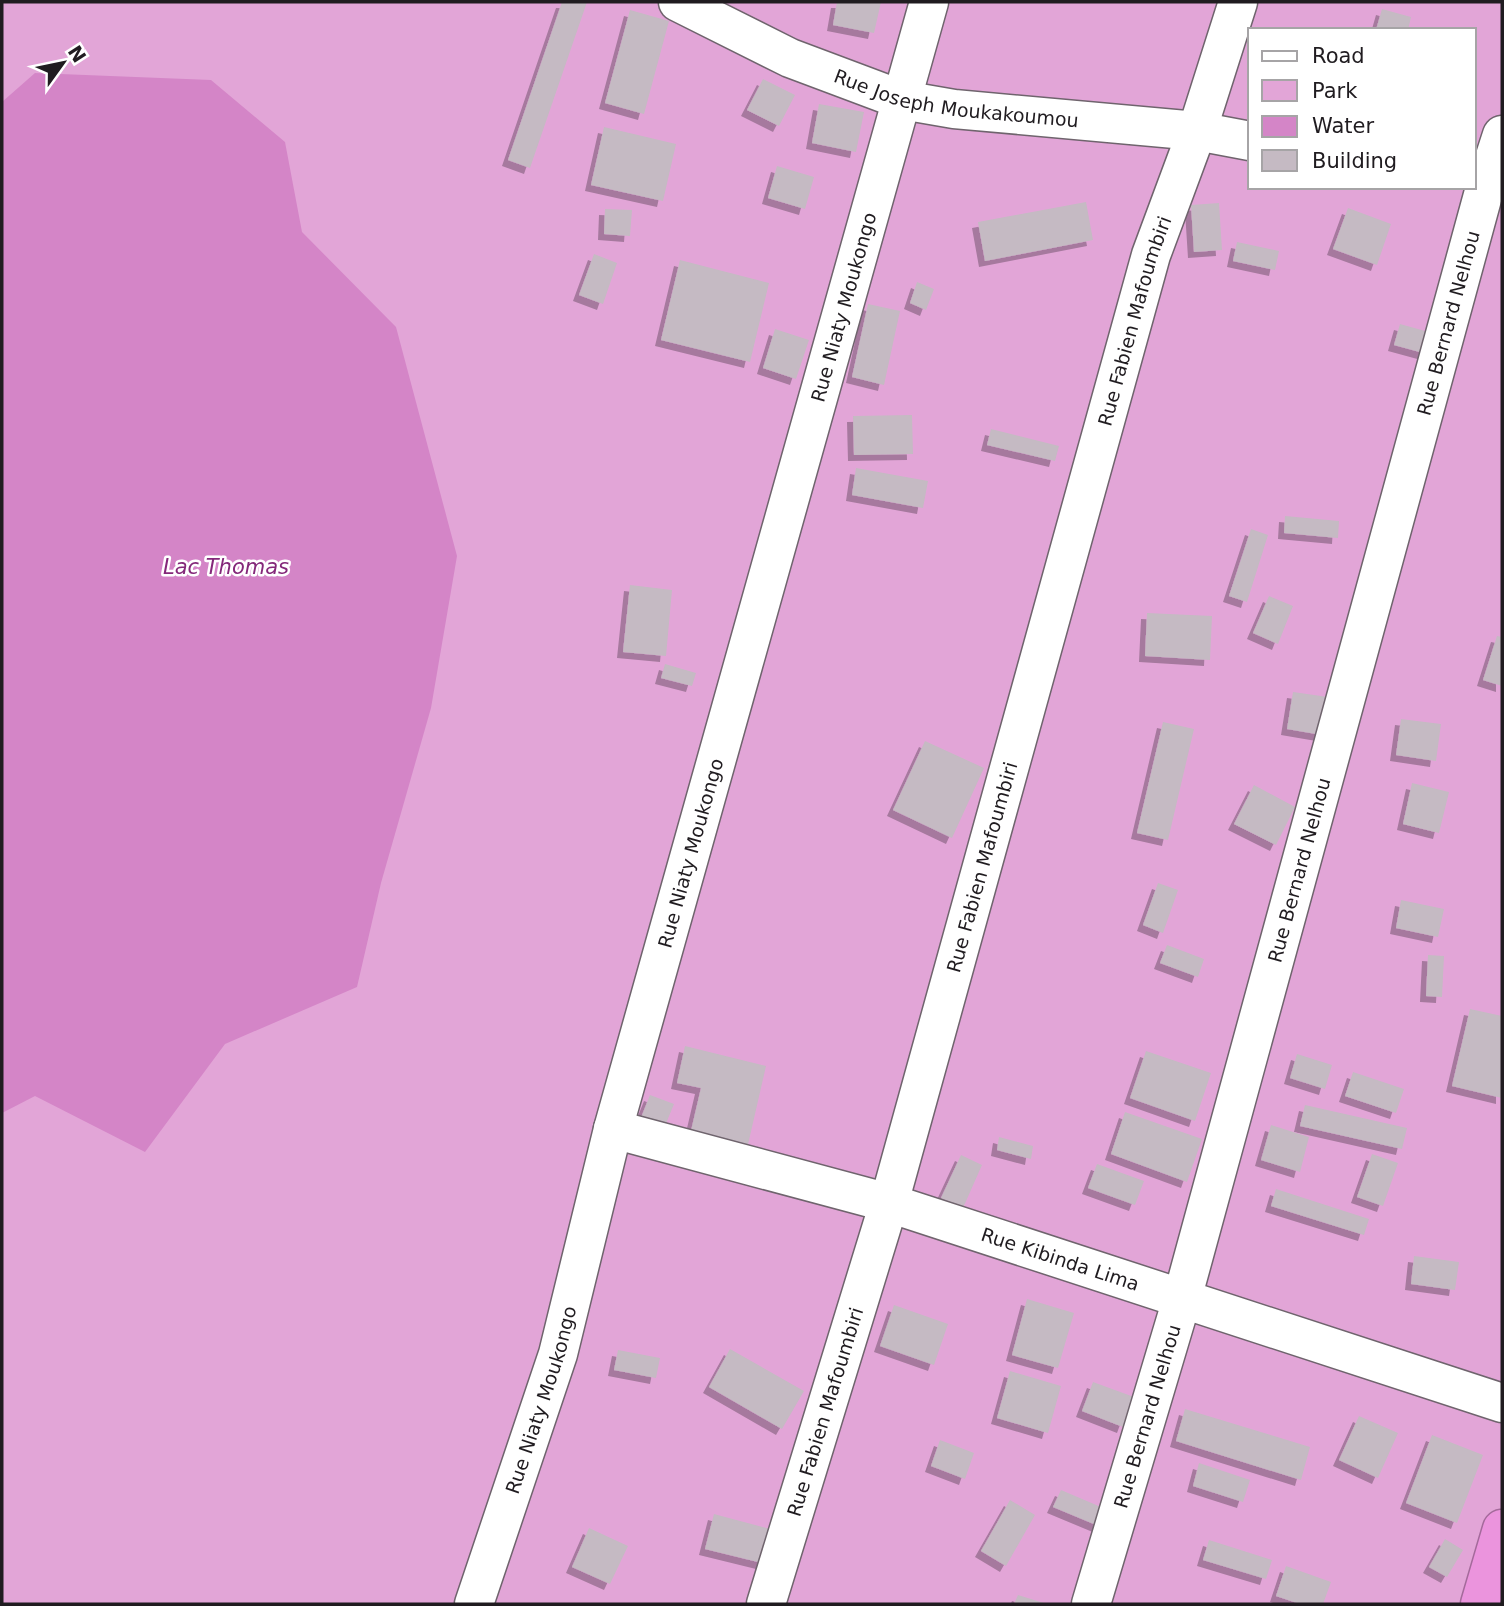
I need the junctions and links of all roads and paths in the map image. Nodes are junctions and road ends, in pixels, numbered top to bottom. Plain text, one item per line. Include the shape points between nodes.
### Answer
1 (678, 2) edge
2 (929, 2) edge
3 (1238, 2) edge
4 (902, 100) junction
5 (1198, 131) junction
6 (1502, 135) edge
7 (1248, 141) edge
8 (1488, 184) edge
9 (612, 1129) junction
10 (889, 1203) junction
11 (1182, 1299) junction
12 (1502, 1403) edge
13 (1502, 1529) edge
14 (474, 1604) edge
15 (766, 1604) edge
16 (1091, 1604) edge
17 (1480, 1604) edge

1 - 4 street, Rue Joseph Moukakoumou via 790,58
2 - 4 street, Rue Niaty Moukongo
3 - 5 street, Rue Fabien Mafoumbiri
4 - 5 street, Rue Joseph Moukakoumou via 954,109
4 - 9 street, Rue Niaty Moukongo
5 - 7 street, Rue Joseph Moukakoumou
5 - 10 street, Rue Fabien Mafoumbiri via 1151,255
6 - 8 street, Rue Bernard Nelhou
8 - 11 street, Rue Bernard Nelhou
9 - 10 street, Rue Kibinda Lima
9 - 14 street, Rue Niaty Moukongo via 558,1354
10 - 11 street, Rue Kibinda Lima
10 - 15 street, Rue Fabien Mafoumbiri
11 - 12 street, Rue Kibinda Lima
11 - 16 street, Rue Bernard Nelhou
13 - 17 highway

